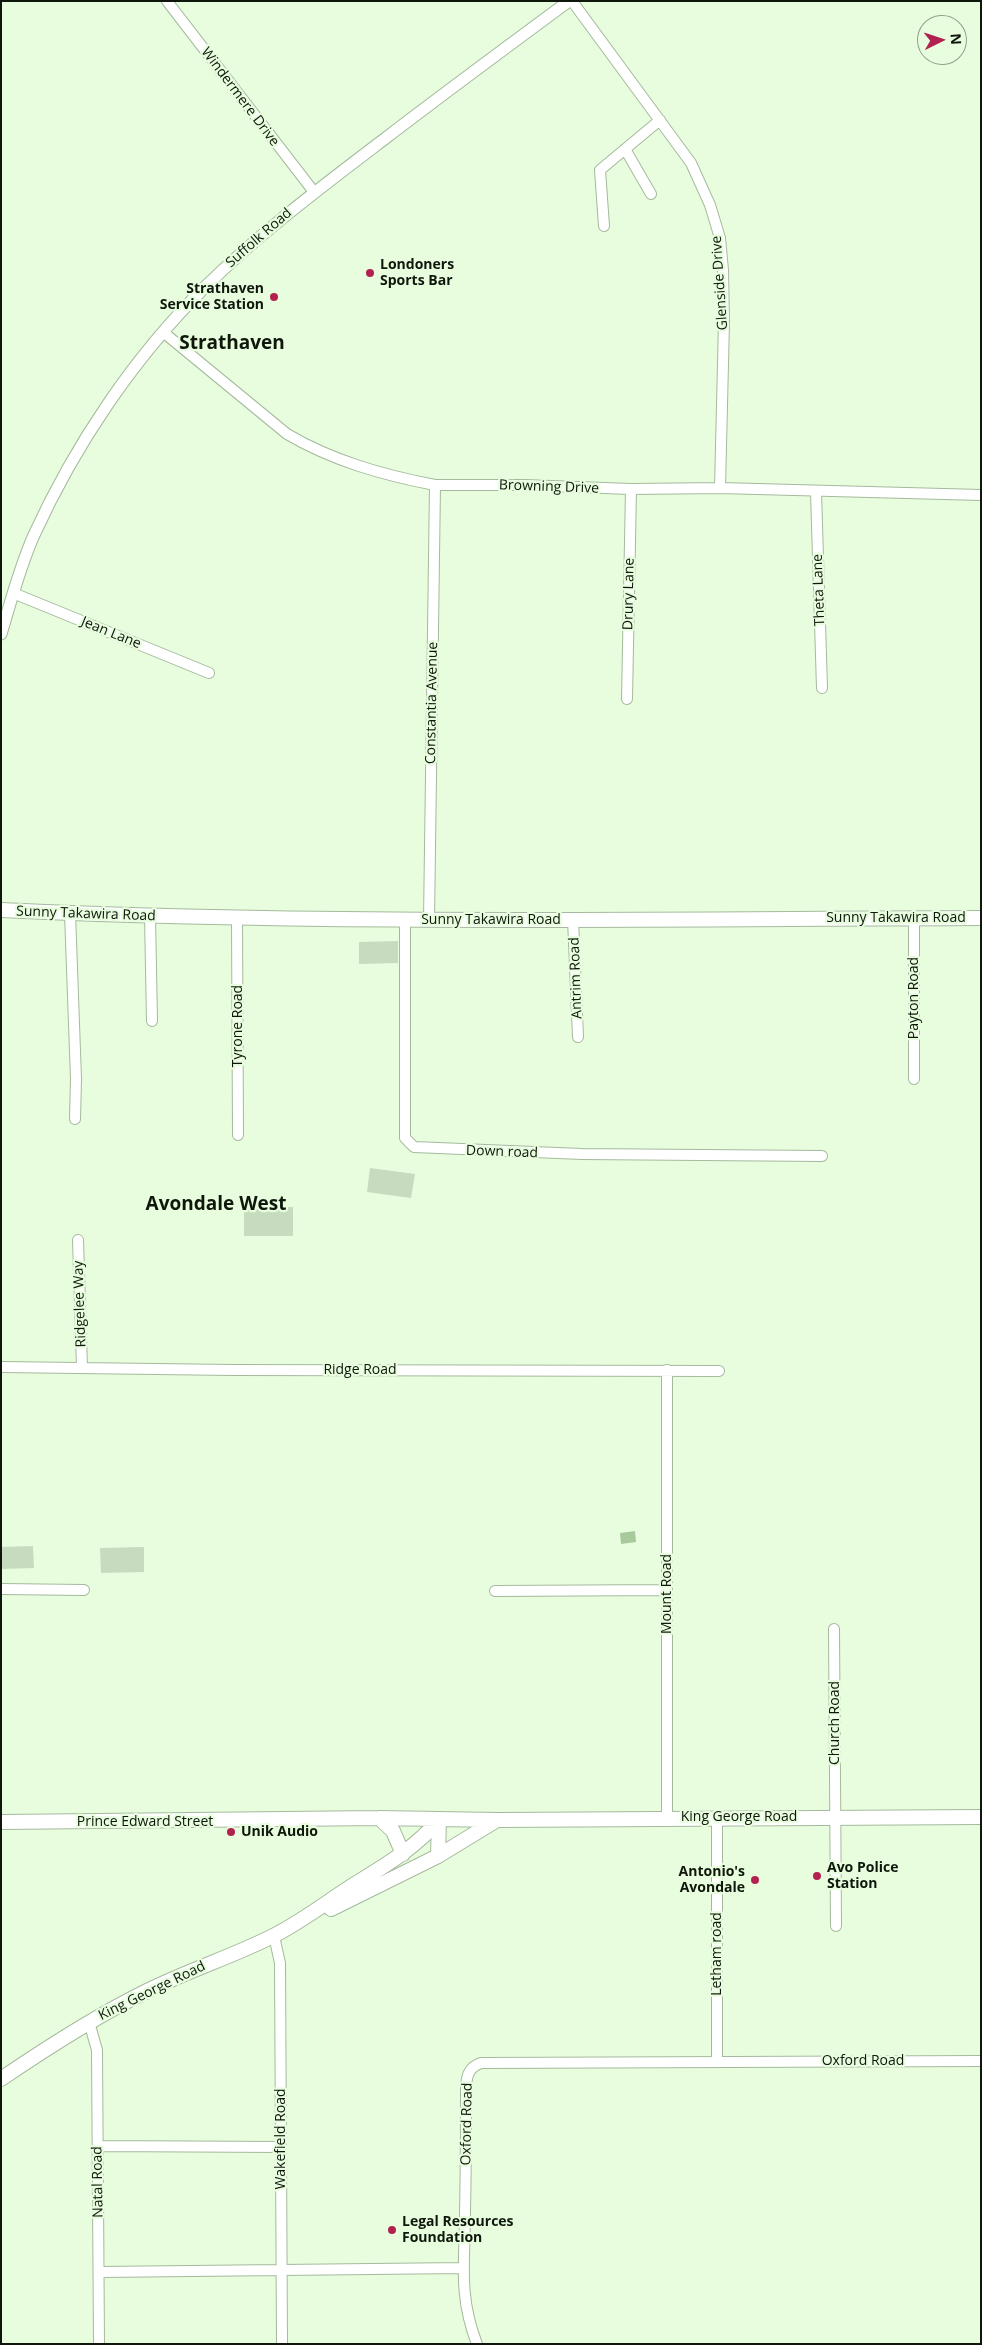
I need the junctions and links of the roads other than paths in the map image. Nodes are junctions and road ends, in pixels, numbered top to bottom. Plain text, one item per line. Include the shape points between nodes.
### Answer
1 (167, 1) edge
2 (570, 1) edge
3 (660, 120) junction
4 (625, 149) junction
5 (314, 192) junction
6 (651, 194) dead end
7 (604, 226) dead end
8 (163, 332) junction
9 (435, 485) junction
10 (720, 488) junction
11 (631, 489) junction
12 (816, 492) junction
13 (981, 495) edge
14 (13, 592) junction
15 (1, 634) edge
16 (209, 673) dead end
17 (822, 688) dead end
18 (627, 699) dead end
19 (1, 910) edge
20 (70, 913) junction
21 (150, 917) junction
22 (237, 918) junction
23 (914, 918) junction
24 (981, 918) edge
25 (573, 919) junction
26 (404, 920) junction
27 (429, 920) junction
28 (152, 1021) dead end
29 (578, 1037) dead end
30 (914, 1079) dead end
31 (75, 1119) dead end
32 (238, 1135) dead end
33 (822, 1156) dead end
34 (78, 1240) dead end
35 (1, 1367) edge
36 (82, 1368) junction
37 (667, 1370) junction
38 (719, 1371) dead end
39 (1, 1589) edge
40 (84, 1590) dead end
41 (667, 1590) junction
42 (495, 1591) dead end
43 (834, 1629) dead end
44 (836, 1816) junction
45 (717, 1817) junction
46 (981, 1817) edge
47 (379, 1818) junction
48 (667, 1818) junction
49 (439, 1820) junction
50 (498, 1820) junction
51 (1, 1822) edge
52 (404, 1854) junction
53 (438, 1856) junction
54 (311, 1915) junction
55 (836, 1926) dead end
56 (274, 1936) junction
57 (89, 2022) junction
58 (718, 2061) junction
59 (981, 2061) edge
60 (1, 2079) edge
61 (98, 2146) junction
62 (281, 2147) junction
63 (462, 2268) junction
64 (280, 2270) junction
65 (100, 2272) junction
66 (99, 2344) edge
67 (282, 2344) edge
68 (477, 2344) edge

1 - 5 street, Windermere Drive
2 - 3 street, Glenside Drive
2 - 5 street, Suffolk Road
3 - 4 street
3 - 10 street, Glenside Drive via 700,180 720,238 724,322
4 - 6 street
4 - 7 street via 600,170
5 - 8 street, Suffolk Road via 245,249
8 - 9 street, Browning Drive via 288,434 306,445 350,464
8 - 14 street, Suffolk Road via 82,444 34,536
9 - 11 street, Browning Drive
9 - 27 street, Constantia Avenue
10 - 11 street, Browning Drive
10 - 12 street, Browning Drive
11 - 18 street, Drury Lane
12 - 13 street, Browning Drive
12 - 17 street, Theta Lane
14 - 15 street, Suffolk Road
14 - 16 street, Jean Lane
19 - 20 main road, Sunny Takawira Road
20 - 21 main road, Sunny Takawira Road
20 - 31 street
21 - 22 main road, Sunny Takawira Road
21 - 28 street
22 - 26 main road, Sunny Takawira Road
22 - 32 street, Tyrone Road
23 - 24 main road, Sunny Takawira Road
23 - 25 main road, Sunny Takawira Road
23 - 30 street, Payton Road
25 - 27 main road, Sunny Takawira Road
25 - 29 street, Antrim Road
26 - 27 main road, Sunny Takawira Road
26 - 33 street, Down road via 405,1138 414,1148 582,1154
34 - 36 street, Ridgelee Way
35 - 36 street, Ridge Road
36 - 37 street, Ridge Road
37 - 38 street, Ridge Road
37 - 41 street, Mount Road
39 - 40 street
41 - 42 street
41 - 48 street, Mount Road
43 - 44 street, Church Road
44 - 45 main road, King George Road
44 - 46 main road, King George Road
44 - 55 street, Church Road
45 - 48 main road, King George Road
45 - 58 street, Letham road
47 - 49 main road, Prince Edward Street
47 - 51 main road, Prince Edward Street
47 - 52 main road via 396,1835
48 - 50 main road, King George Road
49 - 50 main road, Prince Edward Street
49 - 52 main road, King George Road
49 - 53 main road
50 - 53 main road, King George Road
52 - 54 main road, King George Road
53 - 54 main road, King George Road via 324,1912
54 - 56 main road, King George Road
56 - 57 main road, King George Road via 147,1990
56 - 62 street, Wakefield Road via 280,1964
57 - 60 main road, King George Road
57 - 61 street, Natal Road via 97,2050
58 - 59 street, Oxford Road
58 - 63 street, Oxford Road via 481,2063 474,2066 466,2086
61 - 62 street
61 - 65 street, Natal Road
62 - 64 street, Wakefield Road
63 - 64 street
63 - 68 street via 468,2321
64 - 65 street
64 - 67 street, Wakefield Road
65 - 66 street, Natal Road

